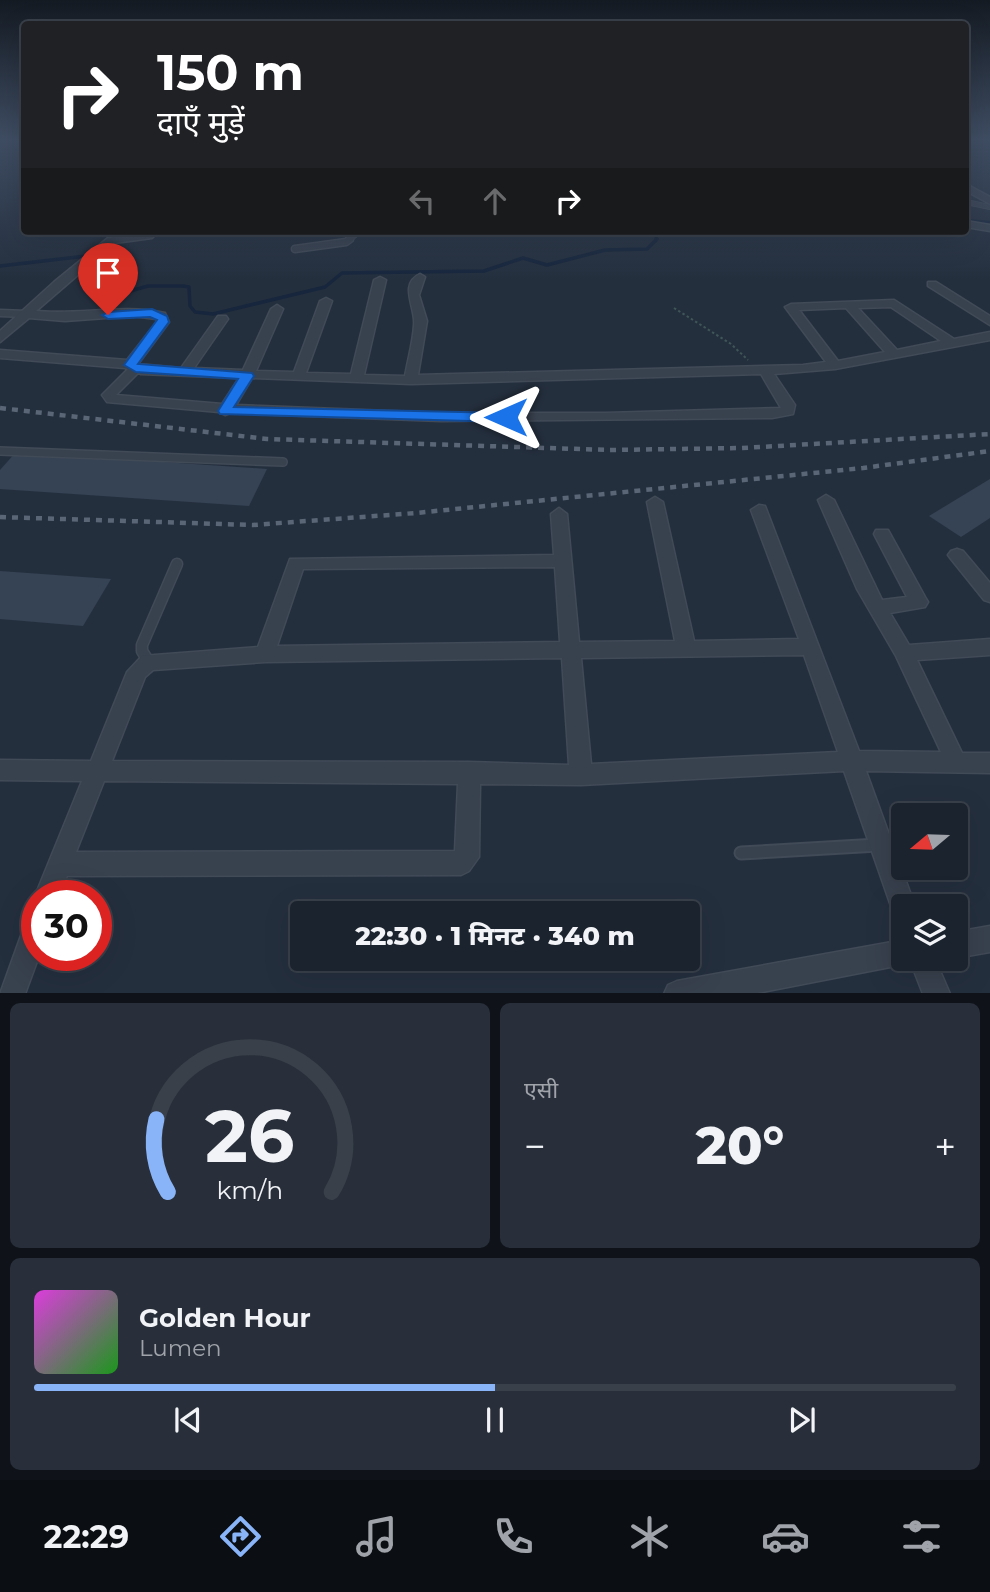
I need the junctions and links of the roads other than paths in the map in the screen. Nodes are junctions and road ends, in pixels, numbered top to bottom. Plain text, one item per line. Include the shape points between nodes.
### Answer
1 (969, 189) edge
2 (990, 201) edge
3 (969, 202) edge
4 (990, 206) edge
5 (969, 224) edge
6 (990, 228) edge
7 (149, 235) edge
8 (354, 235) edge
9 (295, 249) dead end
10 (420, 278) dead end
11 (380, 280) dead end
12 (932, 284) dead end
13 (326, 301) dead end
14 (848, 303) junction
15 (277, 309) dead end
16 (0, 313) edge
17 (26, 314) junction
18 (222, 319) dead end
19 (990, 321) edge
20 (990, 336) edge
21 (0, 338) edge
22 (951, 343) junction
23 (0, 354) edge
24 (894, 354) junction
25 (835, 366) junction
26 (133, 367) junction
27 (761, 370) junction
28 (185, 372) junction
29 (247, 376) junction
30 (298, 378) junction
31 (356, 380) junction
32 (411, 380) junction
33 (225, 411) junction
34 (0, 451) edge
35 (283, 462) dead end
36 (826, 500) dead end
37 (655, 502) dead end
38 (758, 510) dead end
39 (559, 514) dead end
40 (882, 534) dead end
41 (957, 555) dead end
42 (562, 561) junction
43 (177, 564) dead end
44 (990, 595) edge
45 (878, 607) junction
46 (990, 646) edge
47 (811, 648) junction
48 (569, 649) junction
49 (686, 650) junction
50 (904, 653) junction
51 (265, 654) junction
52 (149, 662) junction
53 (852, 761) junction
54 (956, 762) junction
55 (990, 763) edge
56 (99, 769) junction
57 (0, 770) edge
58 (469, 772) junction
59 (581, 775) junction
60 (882, 845) junction
61 (741, 853) dead end
62 (59, 864) junction
63 (53, 880) edge
64 (900, 894) edge
65 (990, 939) edge
66 (968, 943) edge
67 (891, 955) edge
68 (21, 969) edge
69 (927, 971) edge
70 (12, 993) edge
71 (677, 993) edge
72 (937, 993) edge

1 - 2 street
3 - 4 lane
5 - 6 street
7 - 17 street via 115,239
8 - 9 lane via 342,243
10 - 32 street via 413,295 421,321
11 - 31 street
12 - 19 street
13 - 30 street
14 - 22 street via 894,303
14 - 24 street
14 - 25 street via 791,307
15 - 29 street
16 - 17 lane
17 - 21 street
17 - 26 street via 133,312 161,316 163,322
18 - 28 street
20 - 22 street
22 - 24 street
23 - 26 street
24 - 25 street
25 - 27 street
26 - 28 street
26 - 33 street via 109,397
27 - 32 street
27 - 33 street via 788,411 580,418
28 - 29 street
29 - 30 street
29 - 33 street
30 - 31 street
31 - 32 street
34 - 35 lane
36 - 45 street
37 - 49 street
38 - 47 street
39 - 42 street
40 - 45 street via 919,602
41 - 44 street
42 - 48 street
42 - 51 street via 296,563
43 - 52 lane via 142,645
45 - 50 street
46 - 50 street
47 - 49 street
47 - 53 street
48 - 49 street
48 - 51 street
48 - 59 street
50 - 54 street
51 - 52 street
52 - 56 street via 137,672
53 - 54 street
53 - 59 street
53 - 60 street
54 - 55 street
56 - 57 street
56 - 58 street
56 - 62 street
58 - 59 street
58 - 62 street via 467,857 461,863
60 - 61 lane
60 - 64 street
62 - 63 street
65 - 66 street
67 - 71 street
68 - 70 street
69 - 72 street

